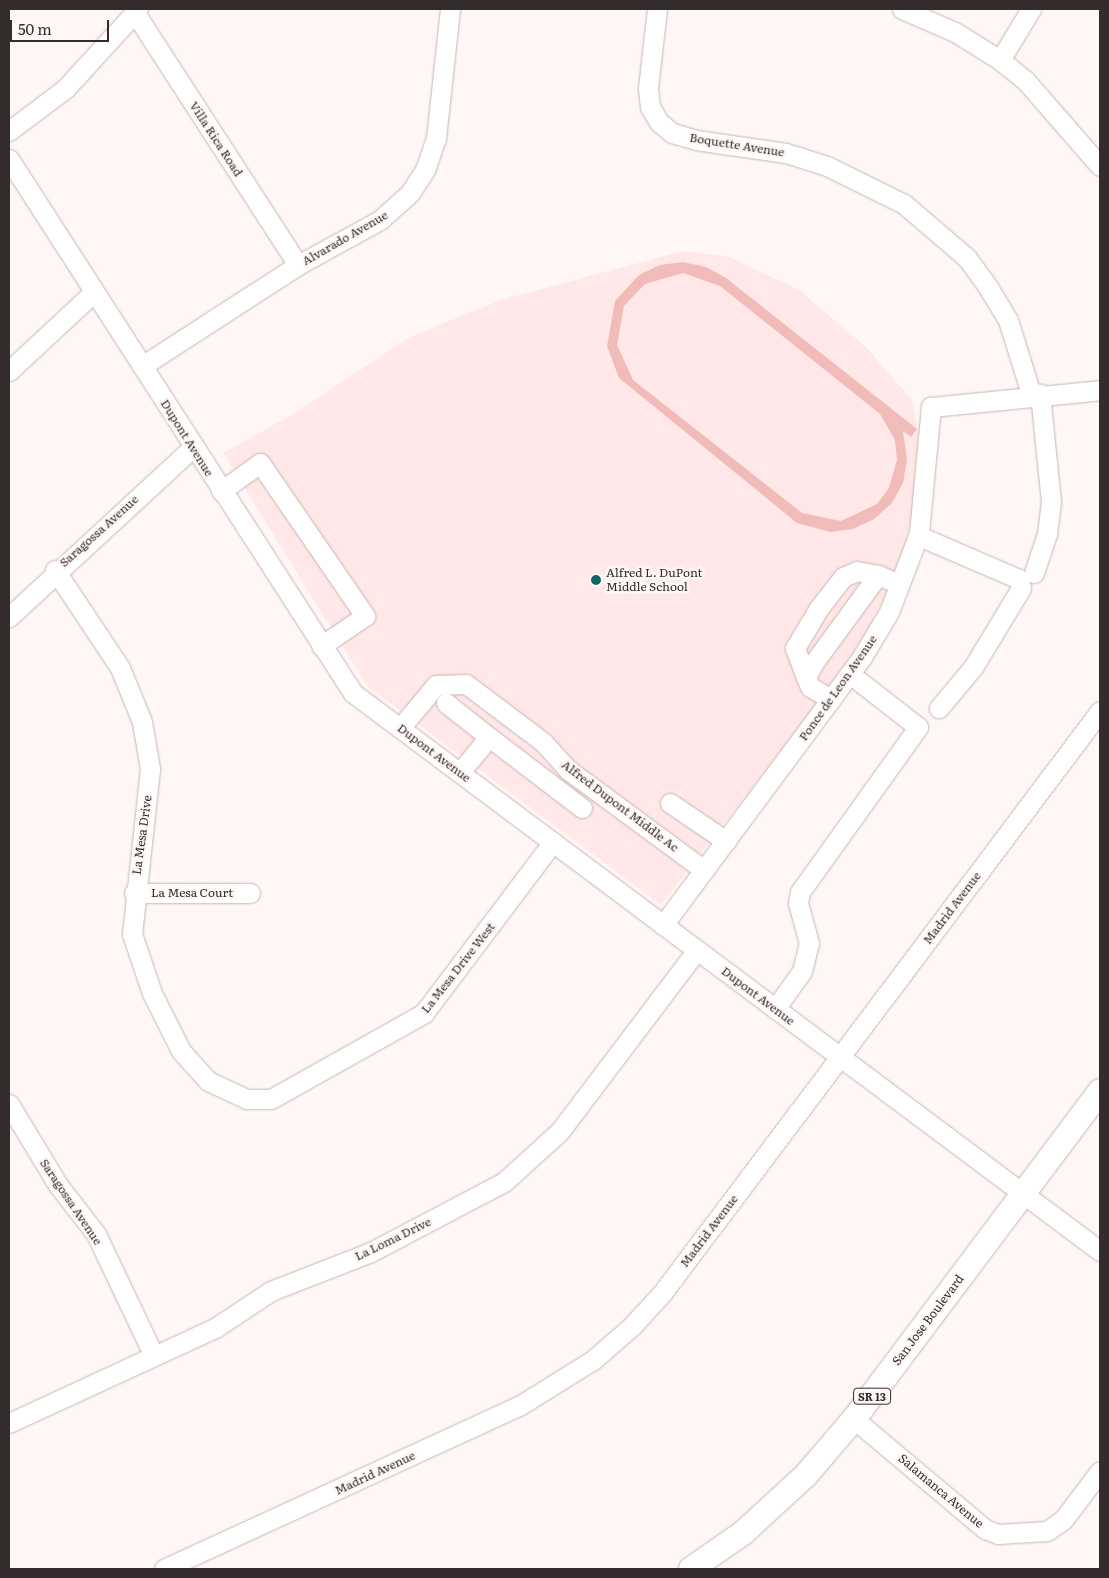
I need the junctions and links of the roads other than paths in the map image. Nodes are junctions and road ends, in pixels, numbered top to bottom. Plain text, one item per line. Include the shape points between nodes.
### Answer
1 (450, 9) edge
2 (657, 9) edge
3 (902, 9) edge
4 (1031, 9) edge
5 (136, 11) edge
6 (1000, 60) junction
7 (9, 131) edge
8 (9, 159) edge
9 (1100, 166) edge
10 (298, 265) junction
11 (94, 292) junction
12 (142, 366) junction
13 (9, 371) edge
14 (1100, 390) edge
15 (1035, 394) junction
16 (193, 447) junction
17 (221, 491) junction
18 (919, 536) junction
19 (55, 570) junction
20 (1034, 573) dead end
21 (878, 575) junction
22 (899, 584) junction
23 (9, 617) edge
24 (321, 646) junction
25 (850, 674) junction
26 (806, 677) junction
27 (831, 699) junction
28 (446, 703) dead end
29 (939, 708) dead end
30 (1100, 711) edge
31 (400, 728) junction
32 (489, 737) junction
33 (460, 772) junction
34 (670, 803) dead end
35 (582, 808) dead end
36 (726, 841) junction
37 (553, 842) junction
38 (704, 870) junction
39 (250, 892) dead end
40 (134, 893) junction
41 (664, 925) junction
42 (697, 950) junction
43 (775, 1009) junction
44 (840, 1057) junction
45 (1100, 1091) edge
46 (227, 1092) joint
47 (9, 1104) edge
48 (1023, 1194) junction
49 (1100, 1252) edge
50 (154, 1356) junction
51 (854, 1419) junction
52 (9, 1423) edge
53 (1100, 1471) edge
54 (164, 1569) edge
55 (691, 1569) edge

1 - 10 street, Alvarado Avenue via 436,138 425,170 396,208
2 - 15 street, Boquette Avenue via 648,88 650,107 659,122 672,133 696,140 786,153 827,166 904,204 967,258 988,287 1008,320
3 - 6 street via 955,32
4 - 6 street
5 - 7 street via 65,89
5 - 10 street, Villa Rica Road
6 - 9 street via 1025,80
8 - 11 street, Dupont Avenue
10 - 12 street, Alvarado Avenue
11 - 12 street, Dupont Avenue
11 - 13 street
12 - 16 street, Dupont Avenue
14 - 15 street, Ponce de Leon Avenue
15 - 18 street, Ponce de Leon Avenue via 931,407
15 - 20 street, Boquette Avenue via 1051,502 1047,534
16 - 17 street, Dupont Avenue
16 - 19 street, Saragossa Avenue
17 - 24 street, Dupont Avenue
17 - 24 street via 260,463 365,616
18 - 22 street, Ponce de Leon Avenue
18 - 29 street via 1019,579 1021,588 974,666
19 - 23 street, Saragossa Avenue
19 - 40 street, La Mesa Drive via 128,682 147,740 148,787
21 - 22 street
21 - 26 street
21 - 26 street via 857,571 844,577 819,608 795,648
22 - 25 street, Ponce de Leon Avenue via 890,612
24 - 31 street, Dupont Avenue via 353,693
25 - 27 street, Ponce de Leon Avenue
25 - 43 street via 918,727 800,892 798,903 809,943 802,971
26 - 27 street via 810,687
27 - 36 street, Ponce de Leon Avenue
28 - 32 street
30 - 44 street, Madrid Avenue
31 - 33 street, Dupont Avenue
31 - 38 street, Alfred Dupont Middle Ac via 436,685 466,684 543,742 567,769
32 - 33 street
32 - 35 street
33 - 37 street, Dupont Avenue
34 - 36 street
36 - 38 street, Ponce de Leon Avenue
37 - 41 street, Dupont Avenue
37 - 46 street, La Mesa Drive West via 424,1013 271,1099 247,1099
38 - 41 street, Ponce de Leon Avenue
39 - 40 street, La Mesa Court
40 - 46 street, La Mesa Drive via 132,934 152,993 194,1068
41 - 42 street, Dupont Avenue
42 - 43 street, Dupont Avenue
42 - 50 street, La Loma Drive via 560,1131 504,1182 371,1252 271,1291 215,1328
43 - 44 street, Dupont Avenue
44 - 48 street, Dupont Avenue
44 - 54 street, Madrid Avenue via 663,1292 592,1360 519,1406
45 - 48 main road, San Jose Boulevard / SR 13
47 - 50 street, Saragossa Avenue via 58,1185 96,1234
48 - 49 street, Dupont Avenue
48 - 51 main road, San Jose Boulevard / SR 13
50 - 52 street, La Loma Drive
51 - 53 street, Salamanca Avenue via 985,1529 998,1534 1047,1531 1063,1520
51 - 55 main road, San Jose Boulevard / SR 13 via 806,1475 743,1533

